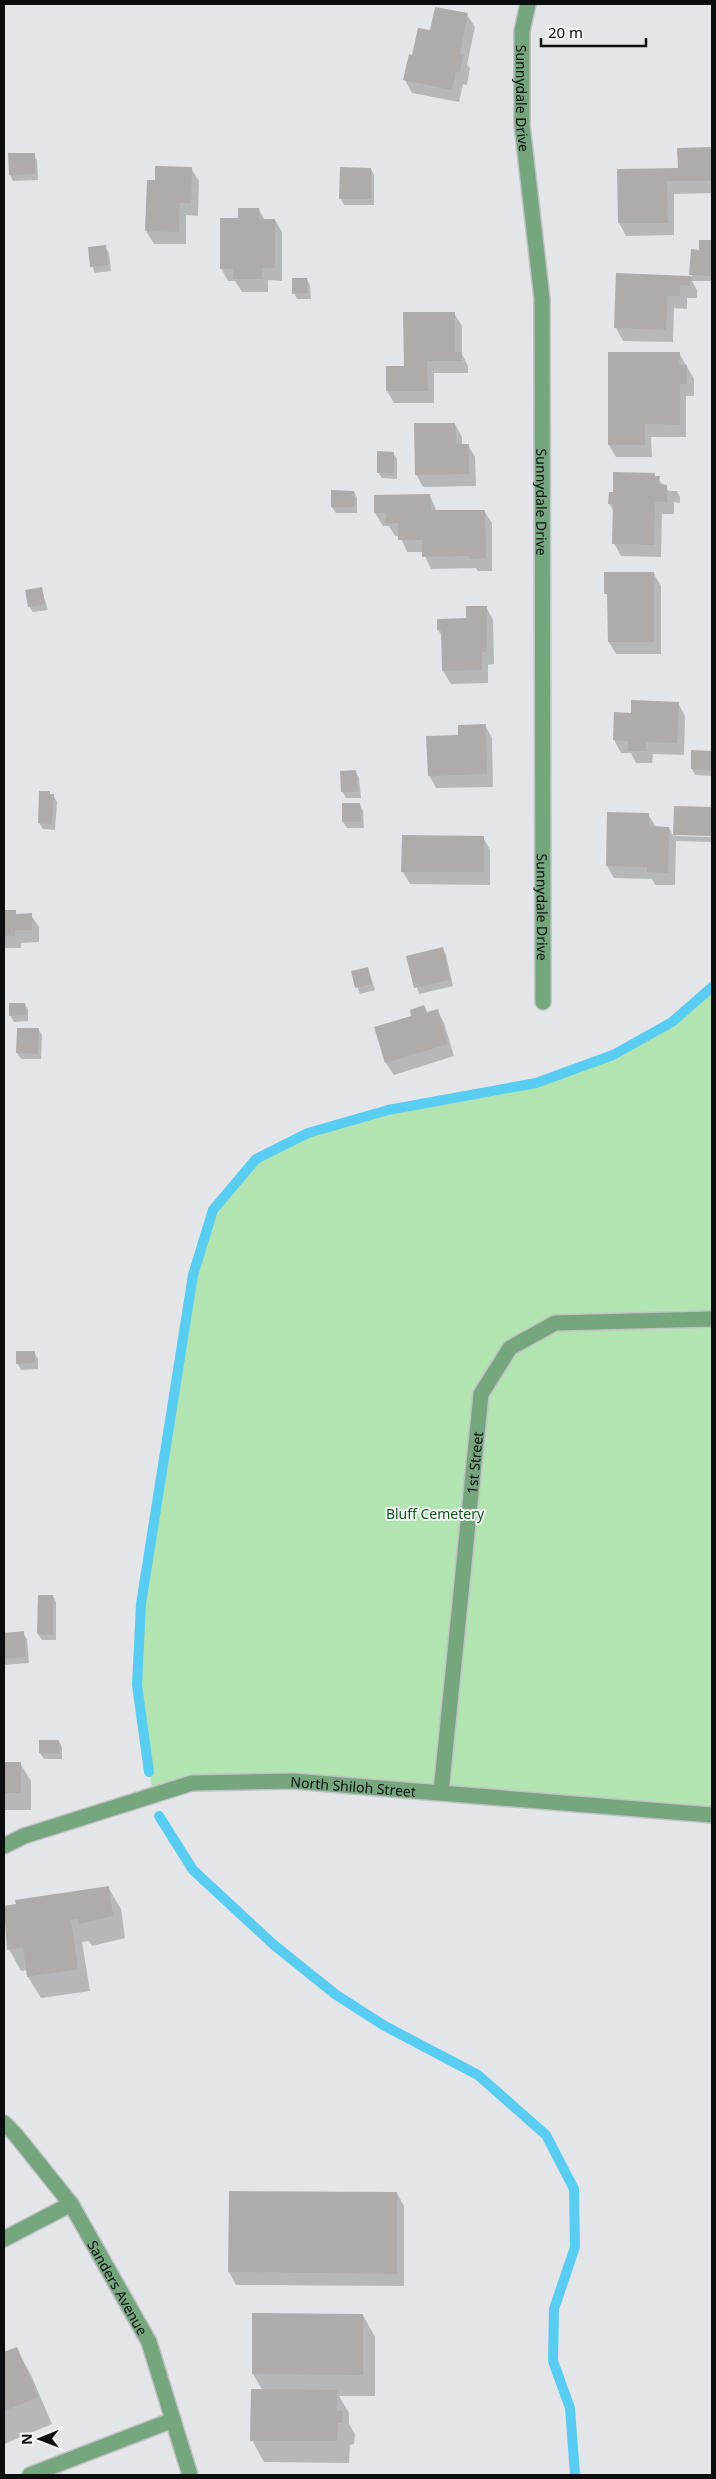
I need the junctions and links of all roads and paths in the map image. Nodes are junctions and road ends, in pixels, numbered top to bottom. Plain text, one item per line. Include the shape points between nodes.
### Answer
1 (528, 4) edge
2 (543, 1002) dead end
3 (712, 1319) edge
4 (441, 1792) junction
5 (712, 1815) edge
6 (4, 1846) edge
7 (4, 2123) edge
8 (71, 2204) junction
9 (4, 2239) edge
10 (174, 2420) junction
11 (30, 2475) edge
12 (190, 2475) edge

1 - 2 street, Sunnydale Drive via 522,31 522,125 542,299
3 - 4 street, 1st Street via 555,1323 510,1348 480,1394
4 - 5 street, North Shiloh Street
4 - 6 street, North Shiloh Street via 293,1781 192,1783 24,1836
7 - 8 street, Sanders Avenue
8 - 9 street
8 - 10 street, Sanders Avenue via 149,2342
10 - 11 street
10 - 12 street, Sanders Avenue

